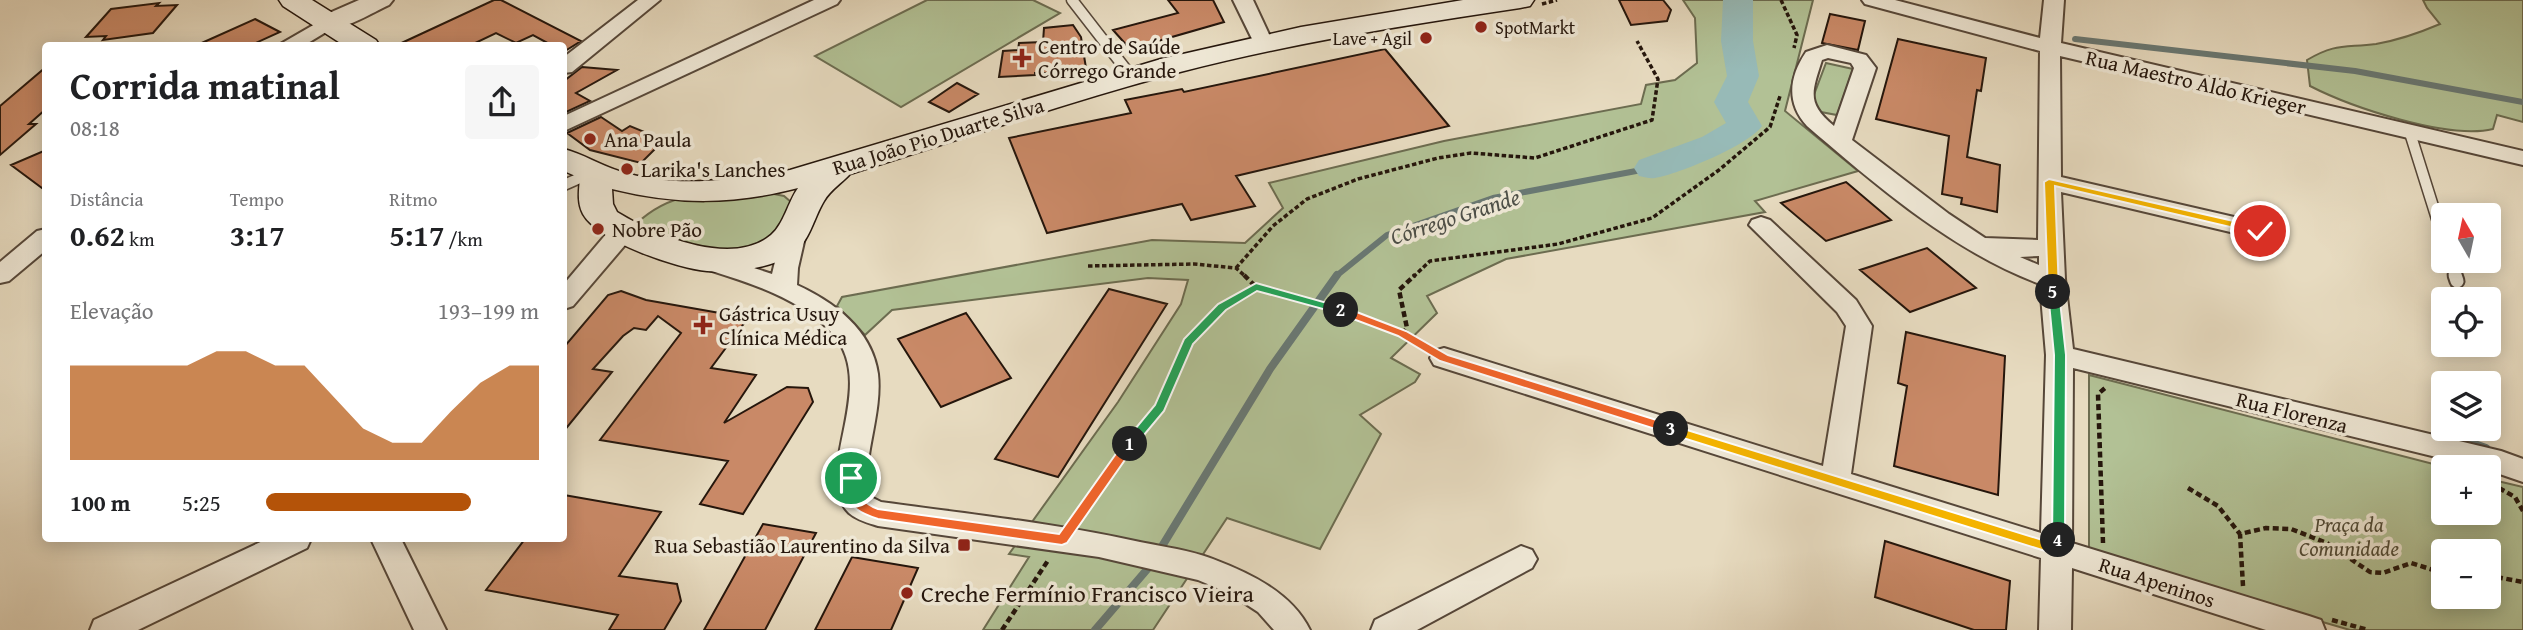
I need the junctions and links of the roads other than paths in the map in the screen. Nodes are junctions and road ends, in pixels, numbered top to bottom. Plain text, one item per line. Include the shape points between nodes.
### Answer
1 (650, 0) edge
2 (830, 0) edge
3 (1072, 0) edge
4 (1243, 0) edge
5 (1520, 0) edge
6 (1872, 0) edge
7 (2054, 0) edge
8 (364, 3) edge
9 (317, 8) edge
10 (290, 42) edge
11 (361, 42) edge
12 (1263, 43) junction
13 (2050, 47) junction
14 (567, 65) edge
15 (1131, 76) junction
16 (567, 123) edge
17 (2410, 133) junction
18 (1840, 142) dead end
19 (2523, 158) edge
20 (838, 168) junction
21 (579, 173) edge
22 (2049, 182) junction
23 (768, 187) junction
24 (684, 192) junction
25 (2432, 203) edge
26 (799, 221) junction
27 (1761, 225) dead end
28 (2260, 231) dead end
29 (622, 232) junction
30 (42, 240) edge
31 (1975, 245) junction
32 (2051, 247) junction
33 (703, 259) junction
34 (2454, 273) edge
35 (0, 275) edge
36 (2052, 279) junction
37 (2457, 281) dead end
38 (784, 289) junction
39 (567, 296) edge
40 (2060, 355) junction
41 (1444, 358) road end
42 (2523, 471) edge
43 (1835, 481) junction
44 (290, 542) edge
45 (387, 542) edge
46 (2058, 550) junction
47 (1521, 559) dead end
48 (1203, 568) joint
49 (106, 630) edge
50 (430, 630) edge
51 (1294, 630) edge
52 (1387, 630) edge
53 (2055, 630) edge
54 (2309, 630) edge

1 - 14 street
2 - 16 street
3 - 15 lane
4 - 12 street
5 - 12 main road, Rua João Pio Duarte Silva
6 - 13 street, Rua Maestro Aldo Krieger
7 - 13 street
8 - 9 street
9 - 10 street
9 - 11 main road
12 - 15 main road, Rua João Pio Duarte Silva
13 - 17 street, Rua Maestro Aldo Krieger
13 - 22 street
15 - 20 main road, Rua João Pio Duarte Silva
17 - 19 street, Rua Maestro Aldo Krieger
17 - 25 lane
18 - 31 street
20 - 23 main road, Rua João Pio Duarte Silva
20 - 26 main road via 809,197
21 - 24 main road, Rua João Pio Duarte Silva
21 - 29 main road via 599,214
22 - 28 street
22 - 32 street
23 - 24 main road, Rua João Pio Duarte Silva
23 - 26 main road via 798,197
24 - 29 main road via 643,209
26 - 33 main road via 779,246 762,254
26 - 38 street via 785,268
27 - 43 street via 1847,306 1859,326
29 - 33 main road
29 - 39 street
30 - 35 street
31 - 32 street
31 - 36 street
32 - 36 street
33 - 38 street
34 - 37 lane
36 - 40 street
38 - 48 street via 837,322 855,344 864,372 851,478 852,495 861,508 1138,551
40 - 42 street, Rua Florenza
40 - 46 street
41 - 43 street, Rua Apeninos
43 - 46 street, Rua Apeninos
44 - 49 street
45 - 50 street
46 - 53 street
46 - 54 street, Rua Apeninos
47 - 52 street
48 - 51 street via 1269,603

